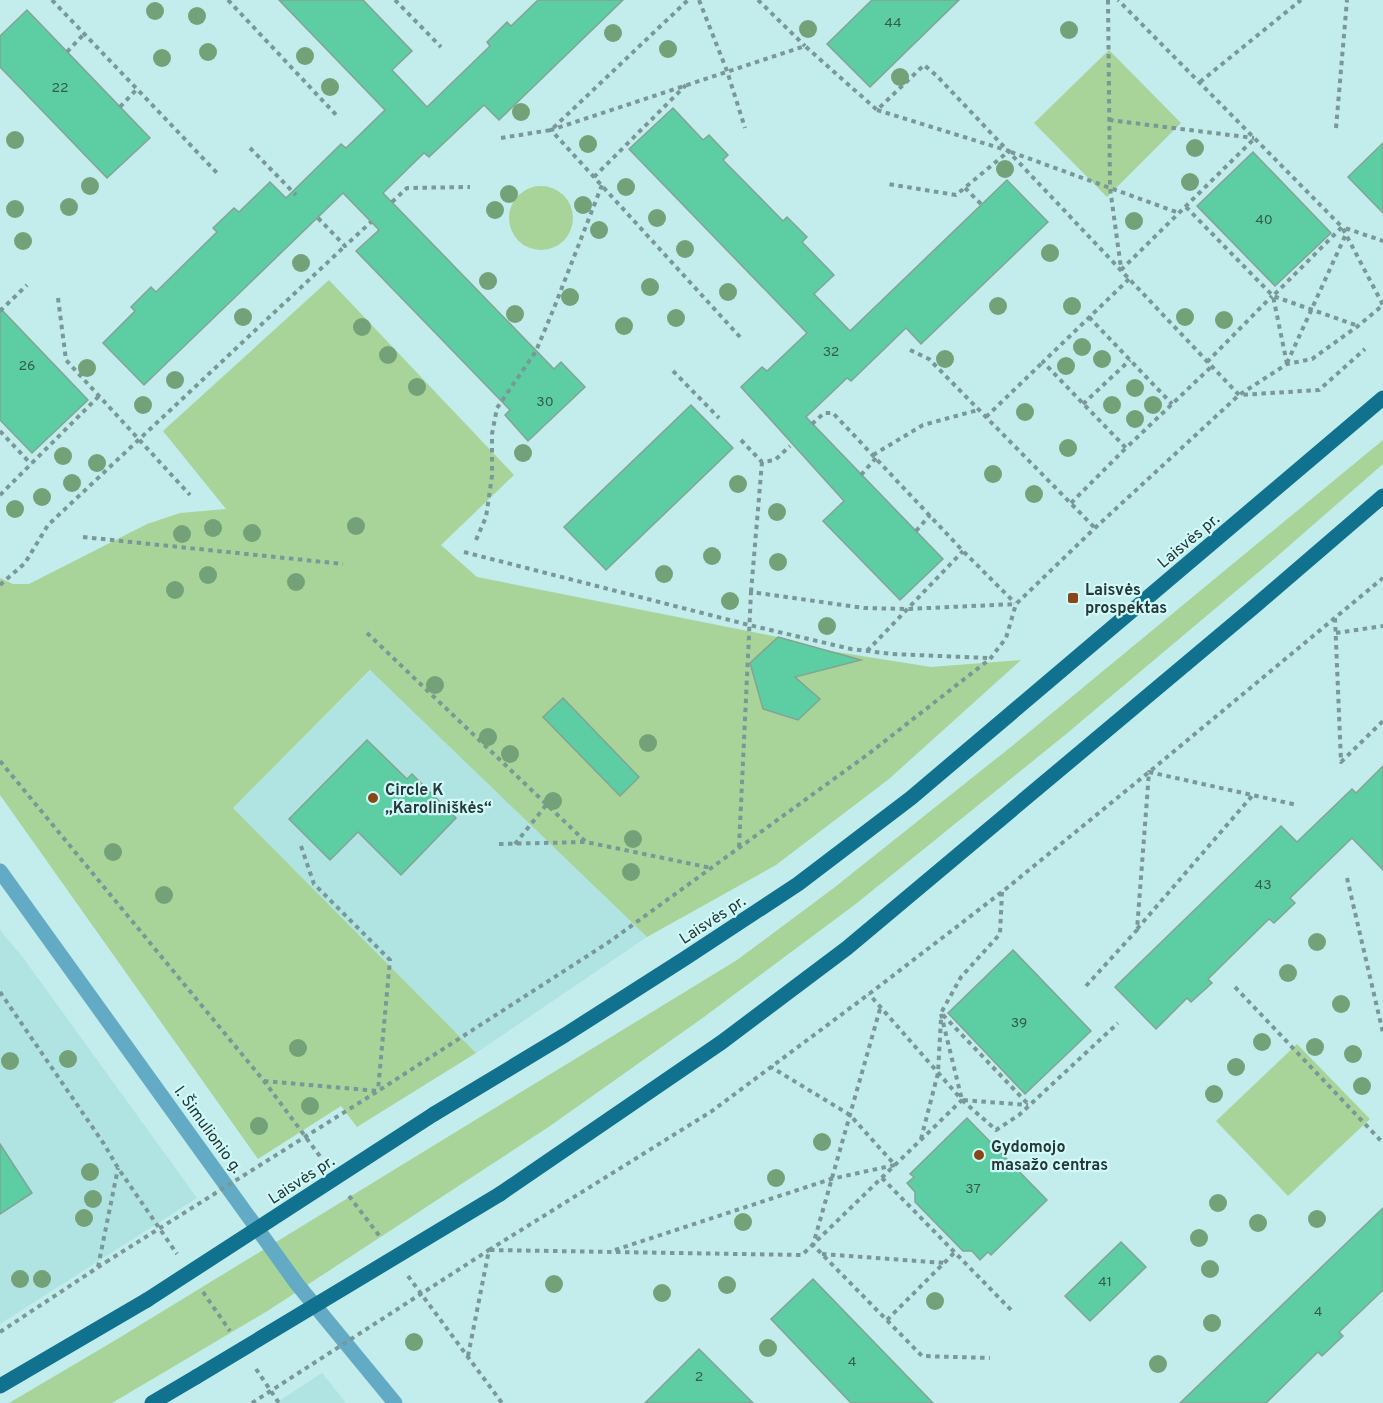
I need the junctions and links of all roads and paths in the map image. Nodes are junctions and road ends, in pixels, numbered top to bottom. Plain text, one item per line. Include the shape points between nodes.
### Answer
1 (52, 0) edge
2 (228, 0) edge
3 (395, 0) edge
4 (688, 0) edge
5 (699, 0) edge
6 (758, 0) edge
7 (1108, 0) edge
8 (1118, 0) edge
9 (1301, 0) edge
10 (1347, 0) edge
11 (84, 34) junction
12 (805, 46) junction
13 (441, 47) dead end
14 (67, 52) dead end
15 (727, 71) junction
16 (1200, 82) junction
17 (686, 85) junction
18 (138, 89) junction
19 (120, 107) dead end
20 (877, 110) junction
21 (339, 118) dead end
22 (1109, 120) junction
23 (745, 128) dead end
24 (1336, 128) dead end
25 (551, 130) junction
26 (501, 138) dead end
27 (1255, 138) junction
28 (250, 148) dead end
29 (1009, 151) junction
30 (219, 175) dead end
31 (594, 177) junction
32 (888, 184) dead end
33 (602, 185) junction
34 (470, 187) dead end
35 (965, 188) junction
36 (1110, 188) junction
37 (296, 195) dead end
38 (392, 202) dead end
39 (981, 204) dead end
40 (1186, 207) junction
41 (1179, 213) junction
42 (318, 218) dead end
43 (371, 222) dead end
44 (1342, 227) junction
45 (1346, 234) junction
46 (1383, 241) edge
47 (345, 246) junction
48 (1121, 270) junction
49 (1129, 279) junction
50 (27, 285) dead end
51 (1273, 296) junction
52 (58, 298) dead end
53 (1312, 310) junction
54 (0, 311) edge
55 (1089, 317) junction
56 (1358, 327) junction
57 (741, 337) dead end
58 (1365, 349) dead end
59 (910, 350) dead end
60 (1130, 360) junction
61 (1043, 362) junction
62 (1207, 362) junction
63 (1287, 364) junction
64 (1212, 366) junction
65 (673, 372) dead end
66 (1239, 395) junction
67 (99, 396) junction
68 (1383, 398) edge
69 (1083, 404) junction
70 (1172, 404) junction
71 (978, 410) junction
72 (986, 417) junction
73 (719, 418) dead end
74 (812, 424) dead end
75 (0, 431) edge
76 (741, 440) dead end
77 (140, 441) junction
78 (790, 446) dead end
79 (1126, 448) junction
80 (874, 457) junction
81 (762, 462) junction
82 (31, 464) junction
83 (861, 475) dead end
84 (0, 495) edge
85 (190, 495) dead end
86 (1383, 495) edge
87 (1071, 503) junction
88 (930, 515) junction
89 (1095, 528) junction
90 (916, 531) dead end
91 (83, 537) dead end
92 (476, 540) dead end
93 (963, 551) junction
94 (464, 552) dead end
95 (343, 564) dead end
96 (1383, 578) edge
97 (0, 585) edge
98 (751, 592) junction
99 (1016, 604) junction
100 (907, 609) junction
101 (1335, 617) junction
102 (749, 625) junction
103 (1383, 626) edge
104 (367, 633) dead end
105 (1336, 633) junction
106 (867, 651) junction
107 (990, 659) junction
108 (1383, 721) edge
109 (0, 761) edge
110 (1149, 772) junction
111 (1252, 796) junction
112 (547, 804) junction
113 (1297, 806) dead end
114 (586, 842) junction
115 (499, 844) dead end
116 (515, 844) junction
117 (301, 846) dead end
118 (739, 848) junction
119 (711, 868) junction
120 (0, 871) edge
121 (1347, 878) dead end
122 (1002, 892) junction
123 (1137, 930) junction
124 (1086, 986) dead end
125 (1235, 987) dead end
126 (0, 992) edge
127 (869, 994) junction
128 (881, 1008) junction
129 (941, 1013) junction
130 (1118, 1023) dead end
131 (1383, 1033) edge
132 (771, 1067) junction
133 (938, 1073) junction
134 (264, 1081) junction
135 (378, 1090) junction
136 (962, 1100) junction
137 (1029, 1105) junction
138 (850, 1115) junction
139 (921, 1140) junction
140 (1383, 1143) edge
141 (895, 1165) junction
142 (327, 1166) dead end
143 (882, 1178) junction
144 (831, 1179) junction
145 (348, 1195) dead end
146 (383, 1242) dead end
147 (813, 1245) junction
148 (489, 1250) junction
149 (611, 1252) junction
150 (955, 1252) junction
151 (821, 1254) junction
152 (945, 1263) junction
153 (98, 1267) junction
154 (405, 1271) dead end
155 (1012, 1311) dead end
156 (887, 1320) junction
157 (0, 1332) edge
158 (468, 1356) junction
159 (990, 1358) dead end
160 (0, 1386) edge
161 (152, 1403) edge
162 (252, 1403) edge
163 (395, 1403) edge
164 (502, 1403) edge

1 - 11 path
2 - 21 path
3 - 13 path
4 - 25 path
5 - 15 path
6 - 12 path
7 - 22 path
8 - 16 path
9 - 16 path
10 - 24 path
11 - 14 path
11 - 18 path
12 - 15 path
12 - 20 path
15 - 17 path
15 - 23 path
16 - 27 path
17 - 25 path
17 - 31 path
18 - 19 path
18 - 30 path
20 - 29 path
20 - 29 path via 924,65
22 - 27 path
22 - 36 path
25 - 26 path
25 - 31 path
27 - 40 path
27 - 44 path
28 - 37 path
29 - 35 path
29 - 36 path
29 - 48 path
31 - 33 path
32 - 35 path via 956,195
33 - 57 path
33 - 92 path via 536,351 497,408 486,517
34 - 38 path via 407,188
35 - 39 path
36 - 41 path
36 - 48 path
40 - 41 path
40 - 51 path
41 - 48 path
42 - 47 path
43 - 47 path
44 - 45 path
44 - 46 path
44 - 51 path
45 - 53 path
45 - 56 path via 1383,304
47 - 77 path
48 - 49 path
49 - 55 path
49 - 62 path
50 - 54 path
51 - 53 path
51 - 62 path
51 - 63 path
52 - 67 path via 66,360
53 - 56 path
53 - 63 path
55 - 60 path
55 - 61 path
56 - 63 path via 1312,359
58 - 66 path via 1320,390
59 - 71 path via 929,359
60 - 69 path
60 - 70 path
61 - 69 path
61 - 72 path
62 - 64 path
63 - 66 path
64 - 66 path
64 - 70 path
65 - 73 path
66 - 89 path
67 - 77 path
67 - 82 path
68 - 160 main road, Laisvės pr., bridge via 911,798 789,891 147,1300
69 - 79 path
70 - 79 path
71 - 72 path
71 - 80 path via 923,425
72 - 87 path
74 - 80 path via 824,413 833,413
75 - 82 path
76 - 81 path
77 - 85 path
77 - 97 path via 48,525 25,563
78 - 81 path via 775,460
79 - 87 path
80 - 83 path
80 - 88 path
81 - 98 path
82 - 84 path
86 - 161 main road, bridge via 847,948 722,1042 500,1194
87 - 89 path
88 - 90 path
88 - 93 path
89 - 99 path
91 - 95 path
93 - 99 path
93 - 100 path
94 - 102 path
96 - 101 path
98 - 100 path via 864,608
98 - 102 path
99 - 100 path
99 - 107 path via 1006,638
100 - 106 path
101 - 105 path
101 - 110 path
102 - 106 path
102 - 118 path
103 - 105 path
104 - 112 path
105 - 108 path via 1341,762
106 - 107 path
107 - 118 path
109 - 134 path
110 - 111 path
110 - 122 path
110 - 123 path
111 - 113 path
111 - 123 path
112 - 114 path
112 - 116 path
114 - 116 path
114 - 119 path
115 - 116 path
117 - 135 path via 314,884 390,960
118 - 119 path
119 - 135 path via 609,942
120 - 163 street, I. Šimulionio g. via 297,1284
121 - 131 path
122 - 127 path
122 - 129 path via 1000,934 961,976
123 - 124 path
125 - 140 path
126 - 153 path via 118,1168
127 - 128 path
127 - 132 path
128 - 133 path
128 - 138 path
129 - 133 path
129 - 136 path
129 - 137 path
130 - 137 path
132 - 138 path
132 - 148 path via 712,1111
133 - 136 path
133 - 139 path
134 - 135 path
134 - 142 path
135 - 153 path, bridge
136 - 137 path
136 - 137 path via 996,1130
136 - 139 path
138 - 141 path
138 - 144 path
139 - 141 path
141 - 143 path
141 - 144 path
143 - 147 path
143 - 150 path
144 - 147 path
144 - 149 path
145 - 146 path
147 - 149 path via 802,1255
147 - 151 path
148 - 149 path
148 - 158 path
148 - 162 path, bridge
150 - 152 path
150 - 155 path
151 - 152 path
151 - 156 path
152 - 156 path
153 - 157 path
154 - 158 path
156 - 159 path via 922,1356
158 - 164 path

